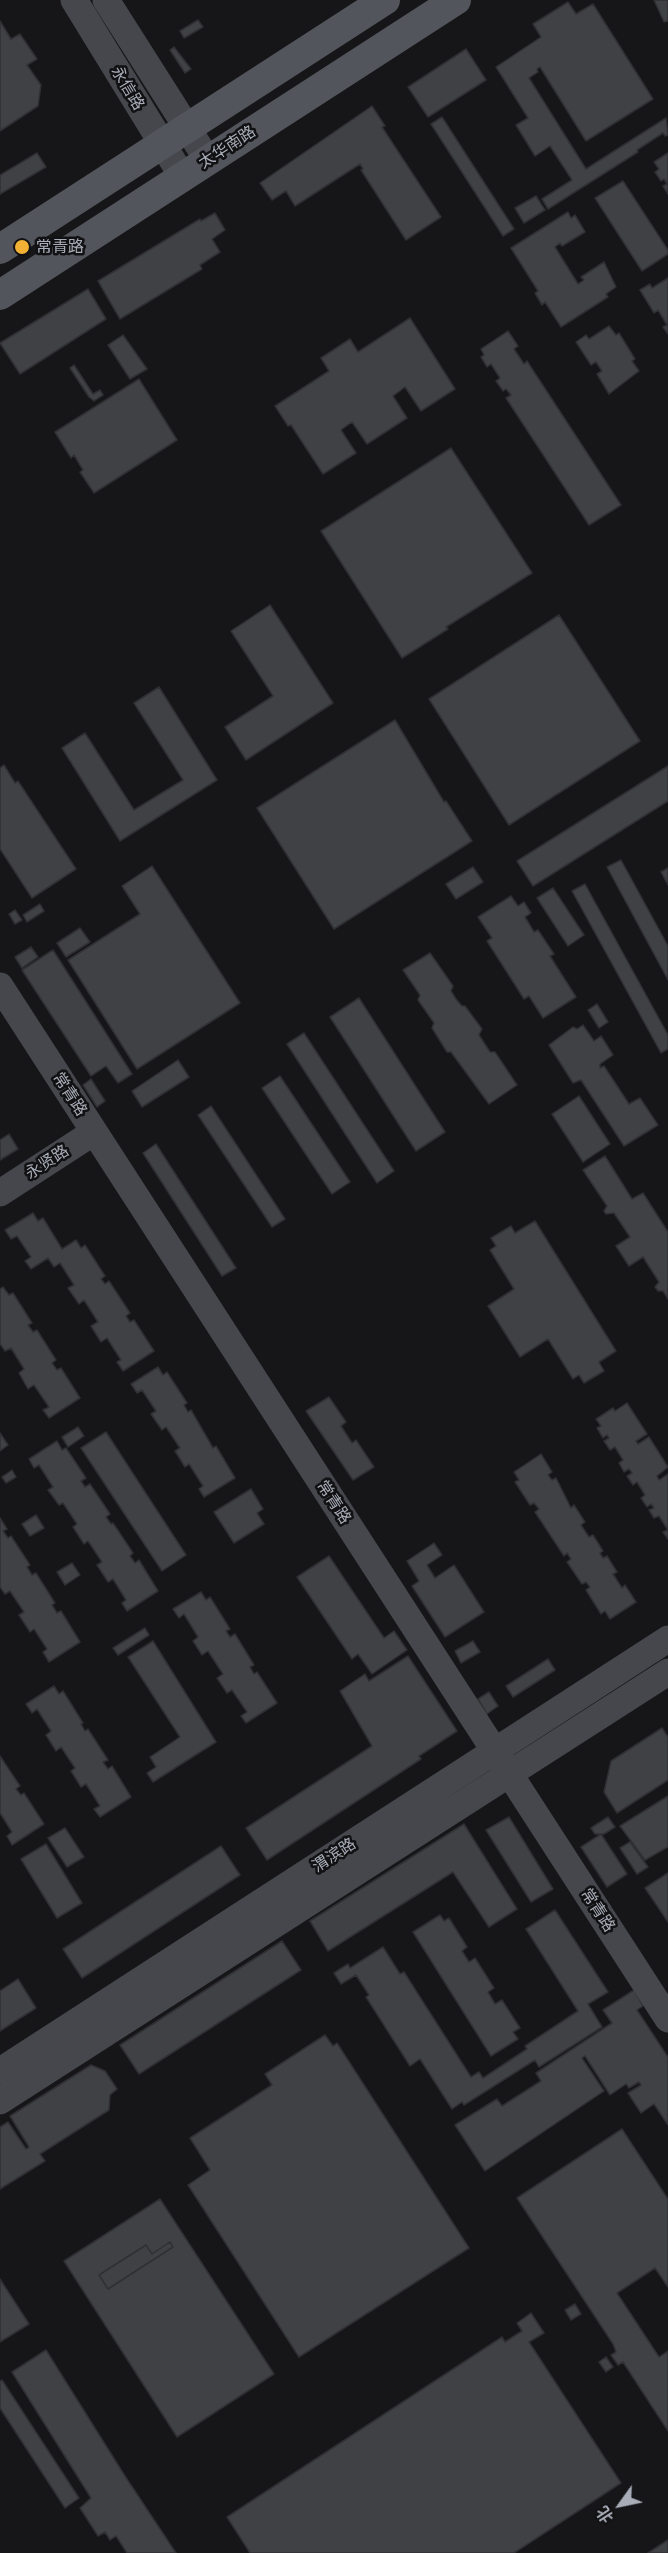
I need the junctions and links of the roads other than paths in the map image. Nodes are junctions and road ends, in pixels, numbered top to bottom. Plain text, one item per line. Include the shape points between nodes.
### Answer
1 (74, 0) edge
2 (106, 0) edge
3 (385, 0) edge
4 (456, 0) edge
5 (188, 128) junction
6 (161, 143) junction
7 (207, 159) junction
8 (182, 176) junction
9 (0, 249) edge
10 (0, 295) edge
11 (0, 986) edge
12 (94, 1131) junction
13 (0, 1193) edge
14 (668, 1639) edge
15 (668, 1672) edge
16 (495, 1751) junction
17 (511, 1774) junction
18 (668, 2019) edge
19 (0, 2071) edge
20 (0, 2101) edge

1 - 6 street, 永信路
2 - 5 street, 永信路
3 - 5 main road
4 - 7 main road, 太华南路
5 - 6 main road
5 - 7 street, 永信路
6 - 8 street, 永信路
6 - 9 main road
7 - 8 main road, 太华南路
8 - 10 main road, 太华南路
11 - 12 street, 常青路
12 - 13 street, 永贤路
12 - 16 street, 常青路
14 - 16 street, 渭滨路
15 - 17 street, 渭滨路
16 - 17 street, 常青路
16 - 19 street, 渭滨路
17 - 18 street, 常青路
17 - 20 street, 渭滨路

